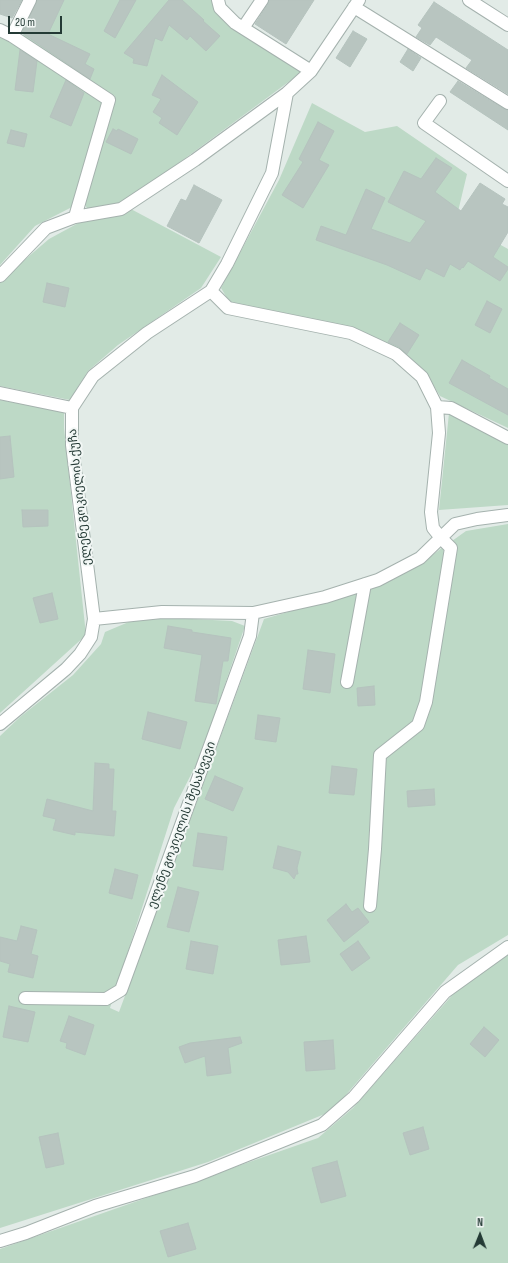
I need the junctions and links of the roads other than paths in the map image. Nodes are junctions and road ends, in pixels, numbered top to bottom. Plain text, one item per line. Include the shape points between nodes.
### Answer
1 (30, 0) edge
2 (218, 0) edge
3 (262, 0) edge
4 (469, 0) edge
5 (357, 3) edge
6 (508, 25) edge
7 (243, 28) junction
8 (0, 30) edge
9 (12, 36) junction
10 (311, 71) junction
11 (287, 93) junction
12 (440, 101) dead end
13 (508, 103) edge
14 (508, 181) edge
15 (75, 217) junction
16 (0, 276) edge
17 (211, 291) junction
18 (0, 394) edge
19 (437, 407) junction
20 (72, 408) junction
21 (508, 438) edge
22 (508, 515) edge
23 (441, 538) junction
24 (365, 584) junction
25 (253, 613) junction
26 (94, 619) junction
27 (346, 682) dead end
28 (0, 724) edge
29 (370, 906) dead end
30 (508, 947) edge
31 (25, 998) dead end
32 (0, 1241) edge

1 - 9 street
2 - 7 street via 220,8
3 - 7 street
4 - 6 street
5 - 10 street
5 - 13 street
7 - 10 street
8 - 9 street
9 - 15 street via 109,100
10 - 11 street
11 - 15 street via 121,209
11 - 17 street via 272,173 228,264
12 - 14 street via 424,123
15 - 16 street via 46,228
17 - 19 street via 228,308 352,333 396,354 422,377
17 - 20 street via 147,333 93,376
18 - 20 street
19 - 21 street via 451,408
19 - 23 street via 439,433 431,512 433,528
20 - 26 street, ელენე გოკიელის ქუჩა via 72,445
22 - 23 street via 455,524
23 - 24 street via 420,558
23 - 29 street via 451,548 426,702 418,726 380,755
24 - 25 street via 325,597
24 - 27 street
25 - 26 street via 162,612
25 - 31 street, ელენე გოკიელის I შესახვევი via 250,636 121,990 106,999
26 - 28 street, ელენე გოკიელის ქუჩა via 91,637 80,654 66,669
30 - 32 street via 445,992 354,1097 322,1125 195,1176 95,1206

